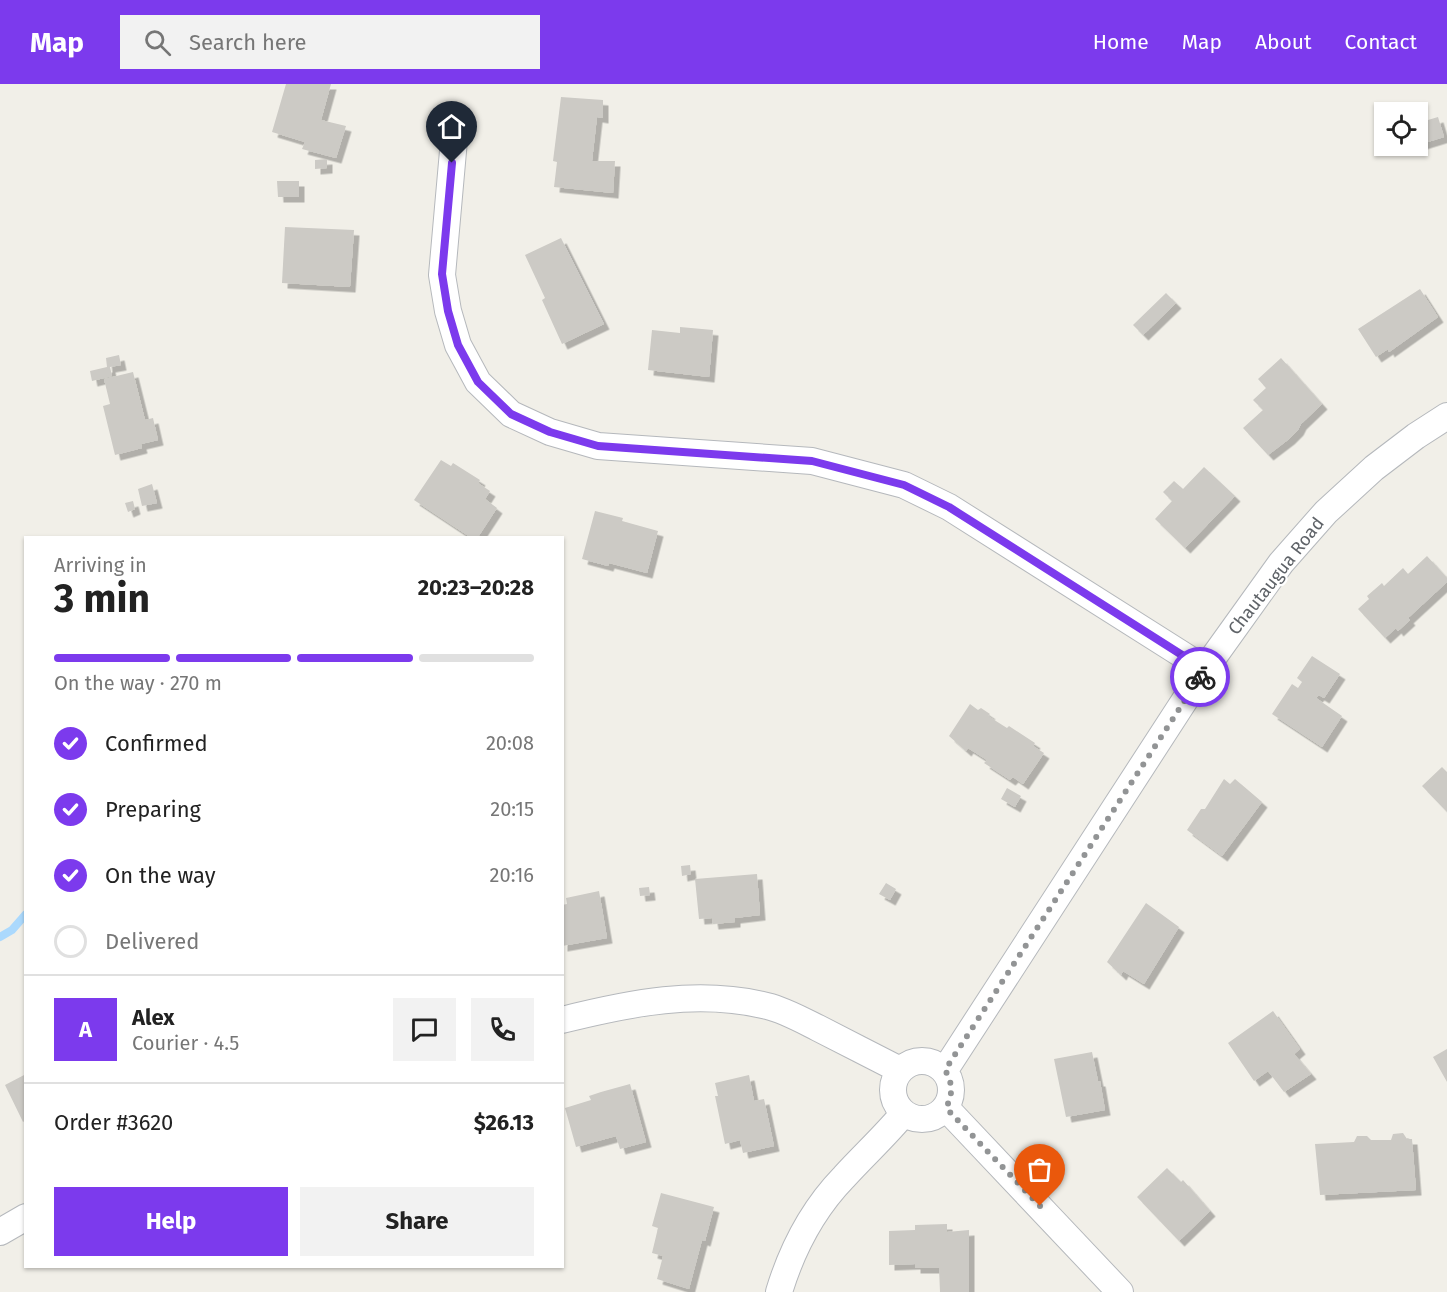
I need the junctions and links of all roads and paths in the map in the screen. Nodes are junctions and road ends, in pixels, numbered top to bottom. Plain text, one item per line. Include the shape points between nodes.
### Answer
1 (454, 140) dead end
2 (1447, 416) edge
3 (1204, 669) junction
4 (564, 1020) edge
5 (900, 1070) junction
6 (945, 1070) junction
7 (946, 1108) junction
8 (904, 1113) junction
9 (24, 1218) edge
10 (0, 1232) edge
11 (779, 1292) edge
12 (1120, 1292) edge

1 - 3 street via 442,274 448,311 458,345 478,382 511,414 550,432 598,446 812,461 904,485 949,507
2 - 3 street, Chautaugua Road via 1374,468 1326,512 1281,563
3 - 6 street, Chautaugua Road
4 - 5 street via 682,997 723,998 769,1006
5 - 6 street via 927,1060
5 - 8 street via 893,1088
6 - 7 street via 952,1089
7 - 8 street via 930,1118
7 - 12 street
8 - 11 street via 822,1203 787,1265
9 - 10 street

